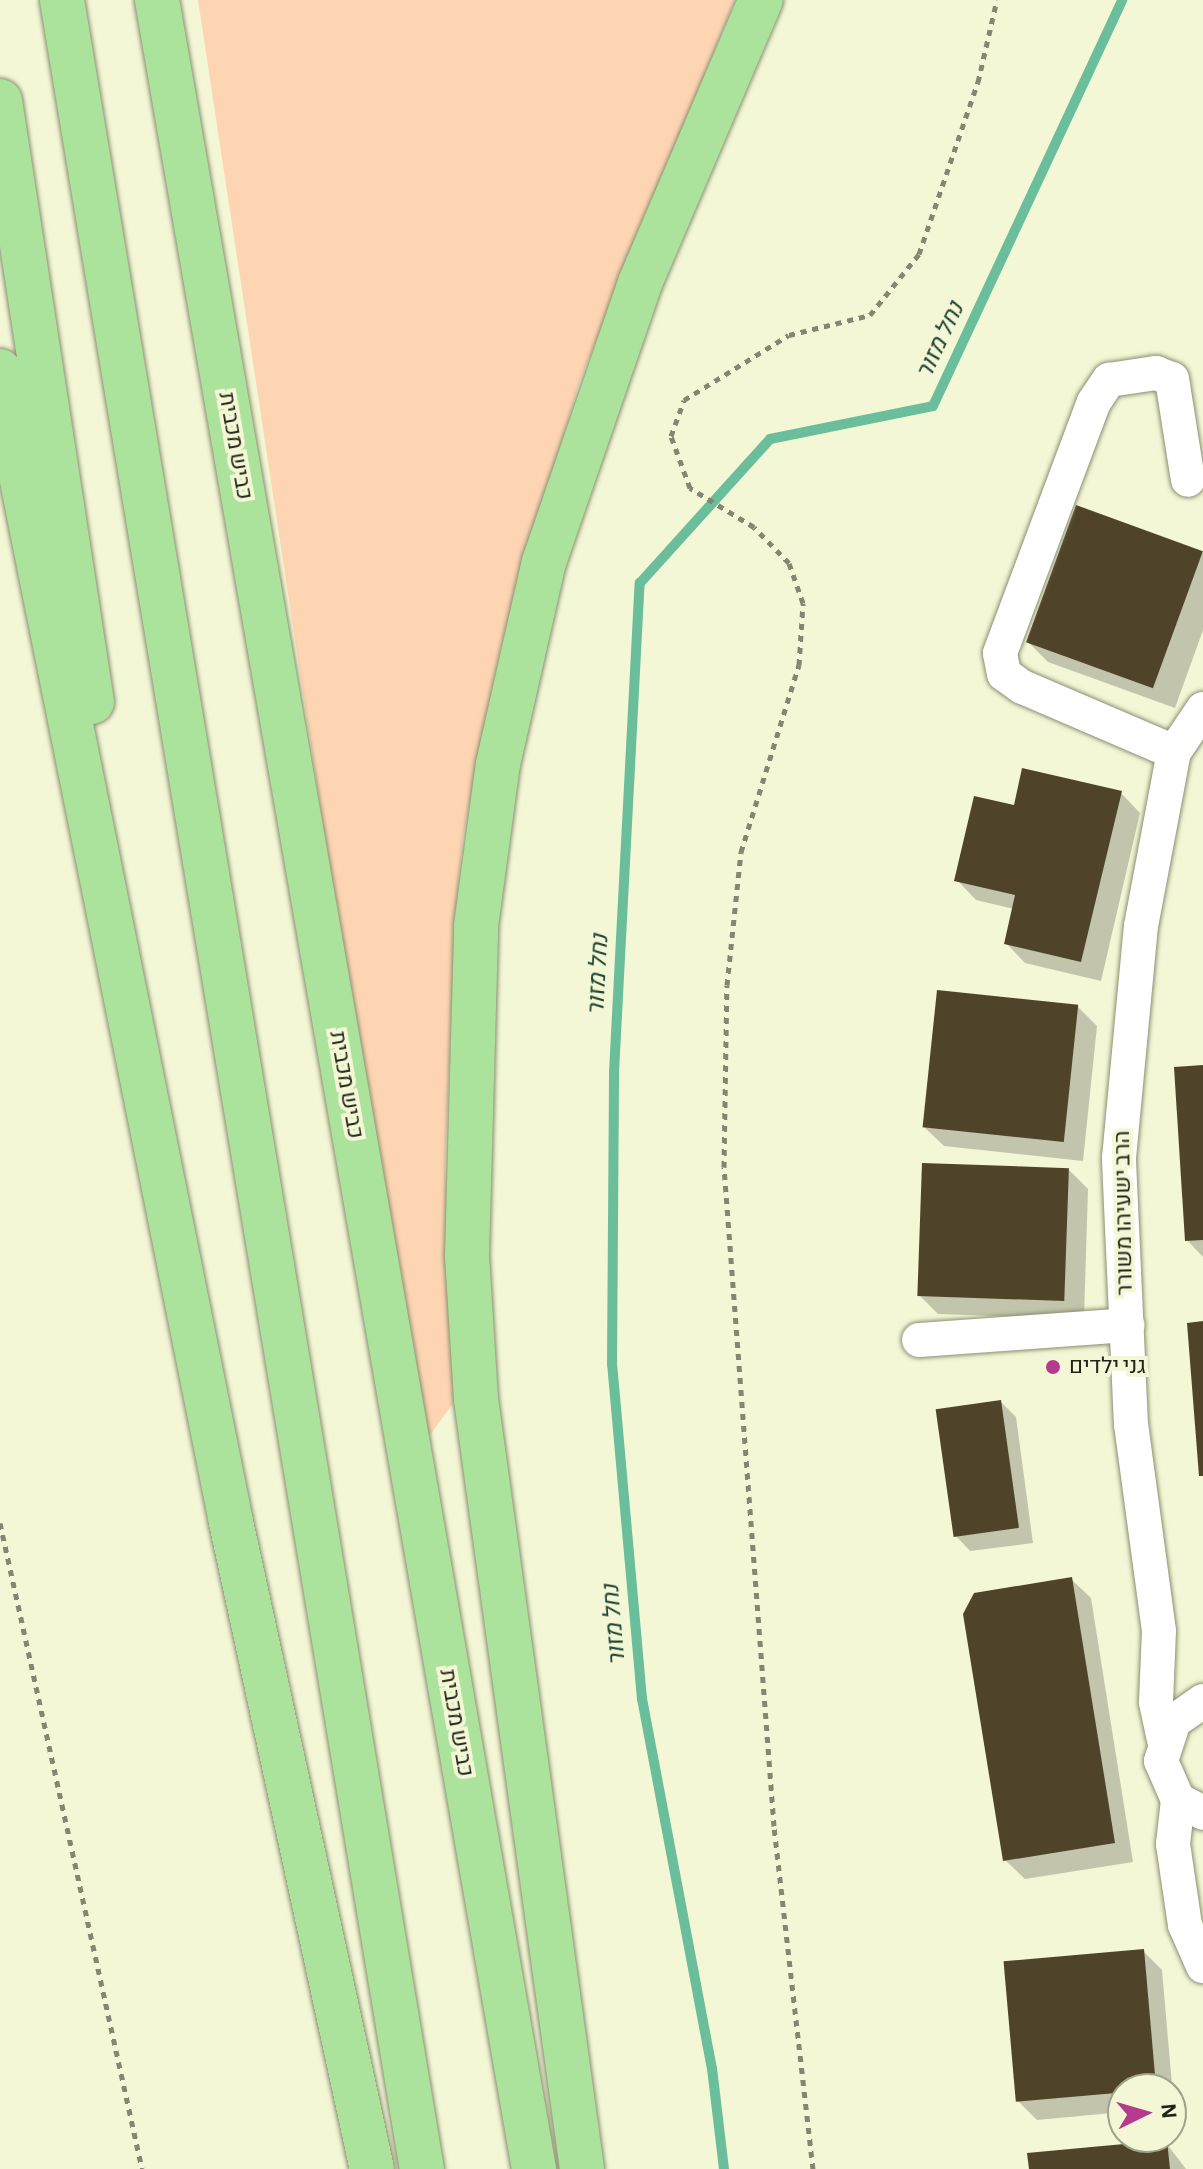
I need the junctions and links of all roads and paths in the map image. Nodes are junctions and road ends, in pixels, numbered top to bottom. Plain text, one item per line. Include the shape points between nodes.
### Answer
1 (62, 0) edge
2 (157, 0) edge
3 (761, 0) edge
4 (997, 0) edge
5 (0, 101) edge
6 (0, 371) edge
7 (1188, 480) dead end
8 (1203, 709) edge
9 (1174, 752) junction
10 (178, 1262) junction
11 (1127, 1325) junction
12 (919, 1340) dead end
13 (0, 1523) edge
14 (1159, 1631) junction
15 (1197, 1704) edge
16 (1164, 1740) junction
17 (1191, 1806) edge
18 (1203, 1966) edge
19 (142, 2169) edge
20 (372, 2169) edge
21 (422, 2169) edge
22 (534, 2169) edge
23 (582, 2169) edge
24 (813, 2169) edge

1 - 21 highway
2 - 22 highway, כביש מכבית
3 - 23 highway via 640,283 544,562 484,840 476,926 467,1256 476,1399
4 - 24 path via 978,82 919,254 870,315 789,335 684,400 671,436 690,488 751,525 789,563 803,603 799,665 741,852 727,985 724,1167 774,1826
5 - 10 highway
6 - 10 highway
7 - 9 street via 1172,379 1156,373 1109,380 1094,402 1000,653 1004,674 1022,687
8 - 9 street, הרב ישעיהו משורר
9 - 11 street, הרב ישעיהו משורר via 1141,926 1119,1158
10 - 20 highway
11 - 12 street
11 - 14 street, הרב ישעיהו משורר via 1131,1425
13 - 19 path
14 - 15 street, הרב ישעיהו משורר
14 - 16 street, הרב ישעיהו משורר via 1156,1702
15 - 16 street via 1174,1721
16 - 17 street, הרב ישעיהו משורר via 1161,1761
17 - 18 street via 1173,1844 1185,1925

